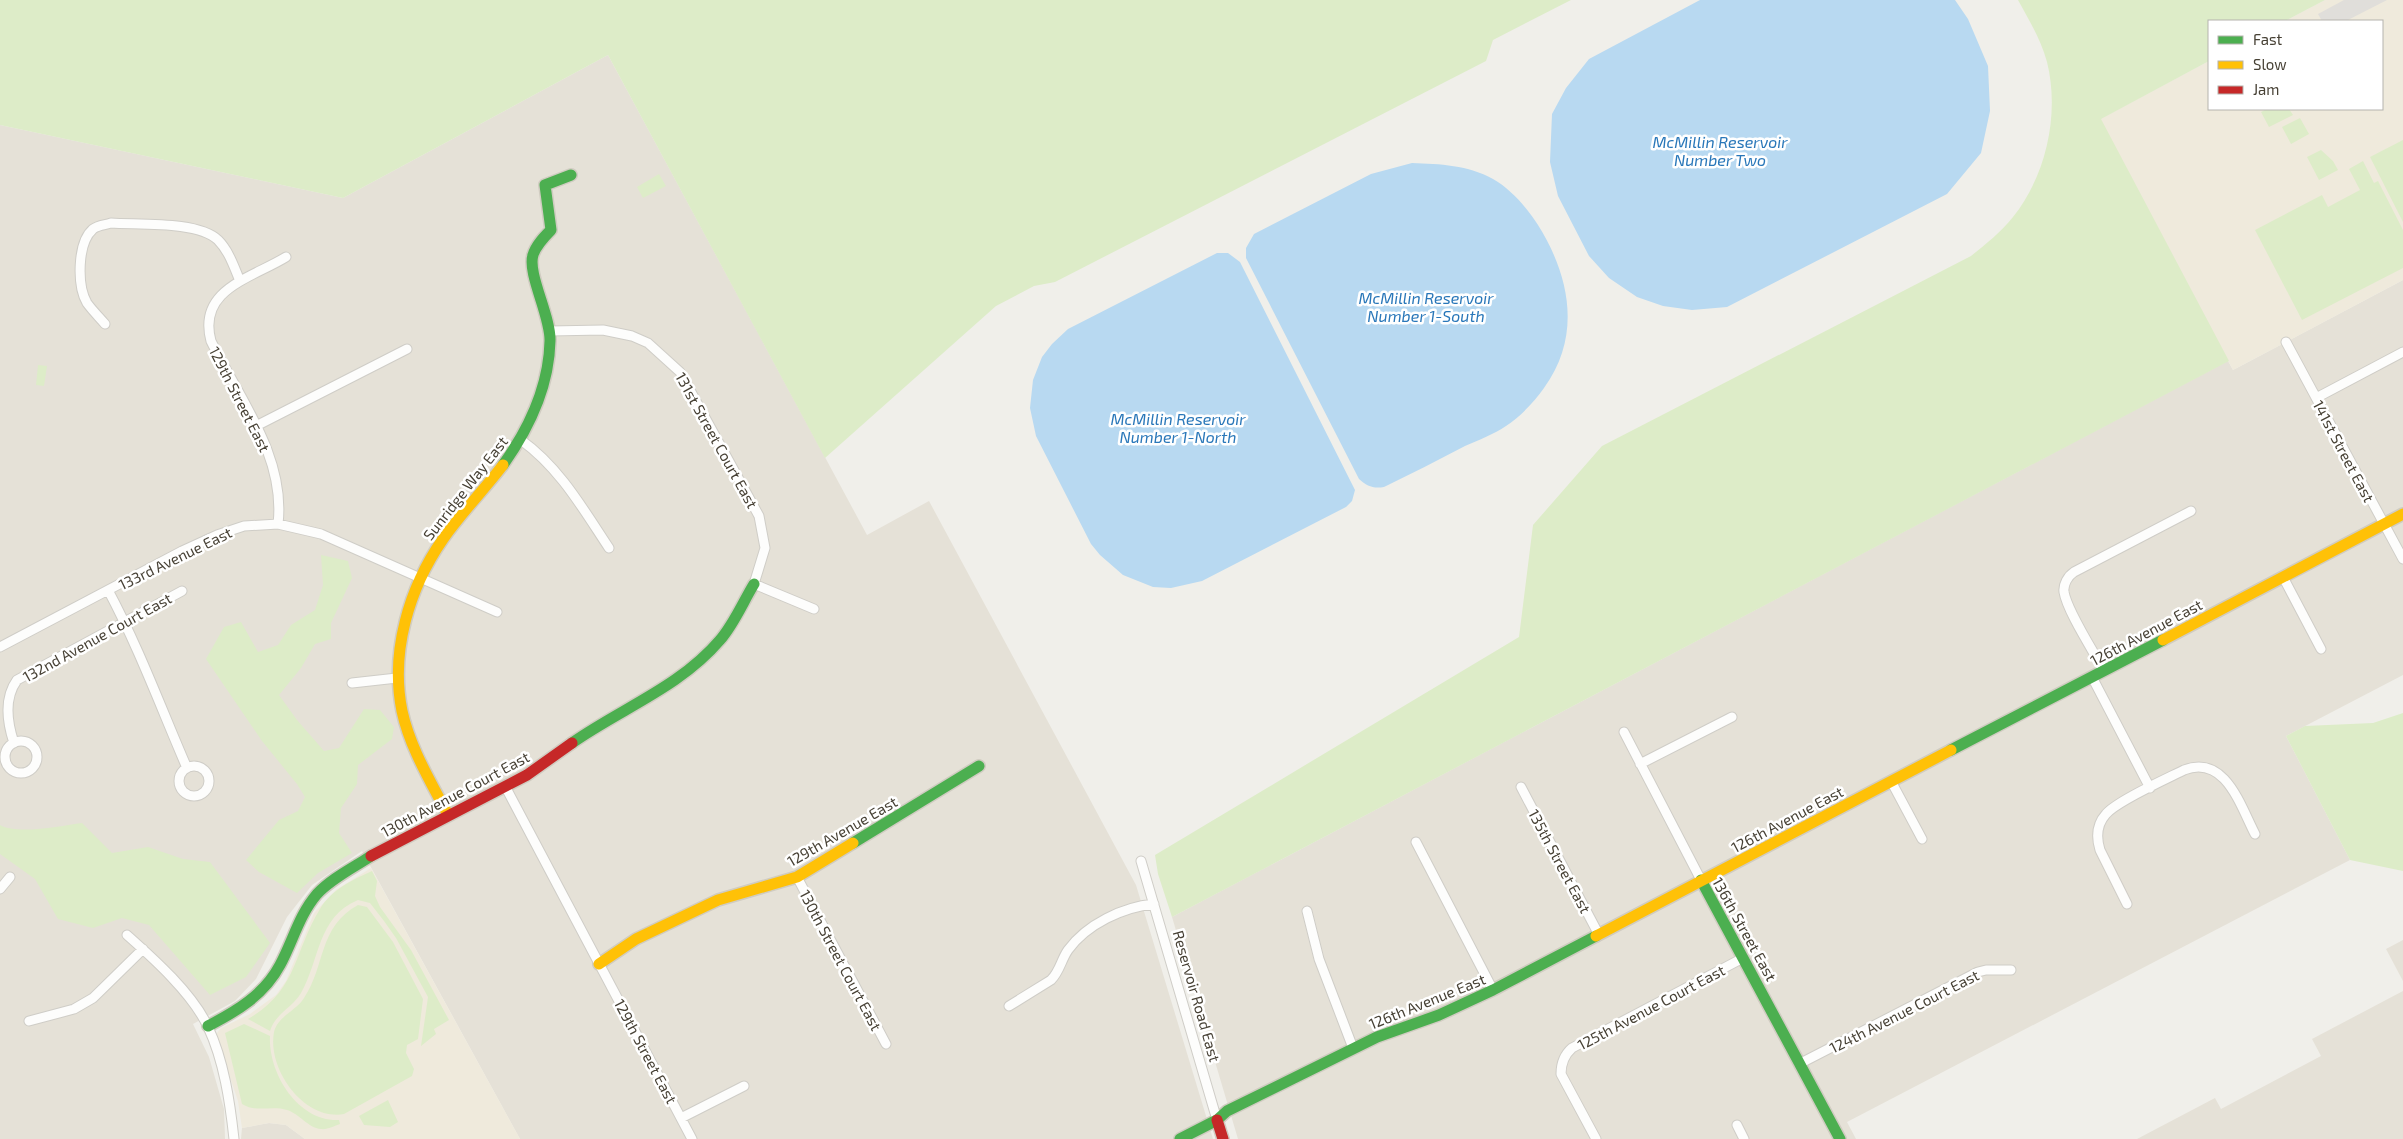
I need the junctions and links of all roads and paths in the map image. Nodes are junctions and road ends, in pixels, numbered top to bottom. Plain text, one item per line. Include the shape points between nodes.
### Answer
1 (572, 176) dead end
2 (286, 257) dead end
3 (240, 281) junction
4 (105, 324) dead end
5 (550, 331) junction
6 (2286, 342) dead end
7 (407, 349) dead end
8 (2403, 352) edge
9 (2316, 398) junction
10 (256, 426) junction
11 (521, 440) junction
12 (2191, 511) dead end
13 (2403, 514) edge
14 (278, 524) junction
15 (2384, 524) junction
16 (609, 548) dead end
17 (2403, 559) edge
18 (421, 577) junction
19 (2283, 577) junction
20 (754, 584) junction
21 (108, 590) junction
22 (182, 590) dead end
23 (814, 608) dead end
24 (497, 612) dead end
25 (125, 621) junction
26 (0, 647) edge
27 (2321, 649) dead end
28 (2104, 671) junction
29 (2092, 677) junction
30 (397, 678) junction
31 (352, 683) dead end
32 (1732, 718) dead end
33 (1624, 732) dead end
34 (14, 743) dead end
35 (1640, 764) junction
36 (979, 766) dead end
37 (187, 768) dead end
38 (1891, 781) junction
39 (505, 786) junction
40 (1521, 787) dead end
41 (2150, 788) junction
42 (448, 816) junction
43 (2255, 834) dead end
44 (1922, 840) dead end
45 (1416, 842) dead end
46 (1141, 861) dead end
47 (10, 877) dead end
48 (797, 877) junction
49 (1701, 880) junction
50 (0, 889) edge
51 (1154, 904) junction
52 (2126, 904) dead end
53 (1307, 911) dead end
54 (127, 935) dead end
55 (1599, 935) junction
56 (143, 949) junction
57 (1743, 958) junction
58 (599, 964) junction
59 (2011, 970) dead end
60 (1493, 990) junction
61 (1009, 1006) dead end
62 (29, 1021) dead end
63 (208, 1026) junction
64 (886, 1044) dead end
65 (1353, 1048) junction
66 (1799, 1064) junction
67 (744, 1086) dead end
68 (681, 1118) junction
69 (1217, 1120) junction
70 (1737, 1125) dead end
71 (234, 1139) edge
72 (692, 1139) edge
73 (1180, 1139) edge
74 (1223, 1139) edge
75 (1596, 1139) edge
76 (1744, 1139) edge
77 (1840, 1139) edge

1 - 5 street, Sunridge Way East via 545,185 551,230 532,256
2 - 3 street, 129th Street East
3 - 4 street via 219,240 201,229 111,224 94,229 86,239 80,276 87,303
3 - 10 street, 129th Street East via 223,293 213,306 210,336
5 - 11 street, Sunridge Way East via 538,400
5 - 20 street, 131st Street Court East via 603,330 632,336 648,343 680,372 759,516 765,548
6 - 9 street, 141st Street East
7 - 10 street
8 - 9 street
9 - 15 street, 141st Street East
10 - 14 street, 129th Street East via 277,483
11 - 16 street via 558,473
11 - 18 street, Sunridge Way East via 448,532
12 - 28 street via 2074,572 2066,583 2064,594 2068,605
13 - 15 street, 126th Avenue East
14 - 18 street, 133rd Avenue East via 321,534
14 - 21 street, 133rd Avenue East via 244,526 217,534
15 - 17 street, 141st Street East
15 - 19 street, 126th Avenue East
18 - 24 street, 133rd Avenue East
18 - 30 street, Sunridge Way East via 404,623
19 - 27 street
19 - 28 street, 126th Avenue East
20 - 23 street
20 - 39 street, 130th Avenue Court East via 721,639 696,666
21 - 25 street
21 - 26 street, 133rd Avenue East
22 - 25 street, 132nd Avenue Court East
25 - 34 street, 132nd Avenue Court East via 18,680 10,693 9,703
25 - 37 street
28 - 29 street, 126th Avenue East
29 - 38 street, 126th Avenue East
29 - 41 street
30 - 31 street
30 - 42 street, Sunridge Way East via 404,718 414,748
32 - 35 street
33 - 35 street, 136th Street East
35 - 49 street, 136th Street East
36 - 48 street, 129th Avenue East
38 - 44 street
38 - 49 street, 126th Avenue East
39 - 42 street, 130th Avenue Court East
39 - 58 street
40 - 55 street, 135th Street East
41 - 43 street via 2193,766 2206,766 2221,774 2229,785
41 - 52 street via 2115,806 2098,827 2100,850
42 - 63 street, 130th Avenue Court East via 375,853 318,893 302,914 270,980 249,1002
45 - 60 street
46 - 51 street, Reservoir Road East
47 - 50 street
48 - 58 street, 129th Avenue East via 718,900 636,939
48 - 64 street, 130th Street Court East
49 - 55 street, 126th Avenue East
49 - 57 street, 136th Street East
51 - 61 street via 1121,912 1086,932 1068,950 1051,980
51 - 69 street, Reservoir Road East
53 - 65 street via 1321,967
54 - 56 street
55 - 60 street, 126th Avenue East
56 - 62 street via 93,998 74,1009
56 - 63 street via 171,977
57 - 66 street, 136th Street East
57 - 75 street, 125th Avenue Court East via 1572,1048 1563,1060 1561,1074
58 - 68 street, 129th Street East
59 - 66 street, 124th Avenue Court East via 1978,972
60 - 65 street, 126th Avenue East
63 - 71 street via 228,1098
65 - 69 street, 126th Avenue East via 1227,1111
66 - 77 street, 136th Street East
67 - 68 street
68 - 72 street, 129th Street East
69 - 73 street, 126th Avenue East
69 - 74 street, Reservoir Road East
70 - 76 street

